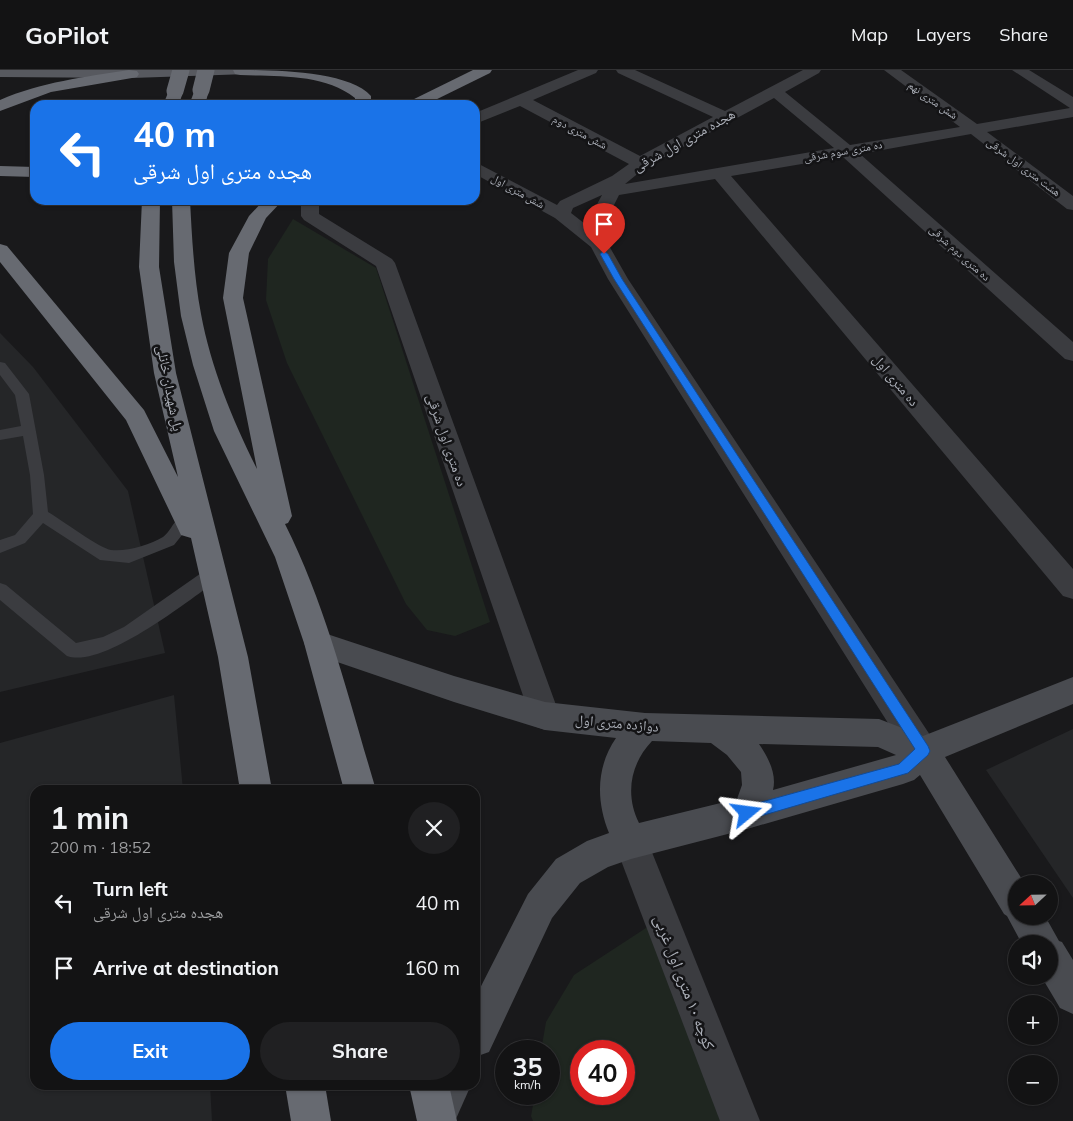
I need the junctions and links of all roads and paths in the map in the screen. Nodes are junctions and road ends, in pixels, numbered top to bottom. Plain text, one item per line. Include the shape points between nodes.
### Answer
1 (181, 70) edge
2 (206, 70) edge
3 (248, 70) edge
4 (485, 70) edge
5 (590, 70) edge
6 (623, 70) edge
7 (891, 70) edge
8 (1019, 70) edge
9 (240, 71) edge
10 (801, 72) edge
11 (0, 73) edge
12 (132, 74) junction
13 (775, 90) junction
14 (172, 100) edge
15 (198, 100) edge
16 (363, 100) edge
17 (423, 100) edge
18 (521, 100) junction
19 (1073, 104) edge
20 (0, 106) edge
21 (1073, 112) edge
22 (480, 117) edge
23 (725, 117) junction
24 (974, 129) junction
25 (847, 151) junction
26 (640, 163) junction
27 (480, 170) edge
28 (0, 171) edge
29 (30, 172) edge
30 (719, 173) junction
31 (616, 186) junction
32 (151, 205) edge
33 (181, 205) edge
34 (269, 205) edge
35 (310, 205) edge
36 (1073, 205) edge
37 (561, 214) junction
38 (599, 244) junction
39 (0, 250) edge
40 (1073, 354) edge
41 (0, 366) edge
42 (28, 430) junction
43 (0, 435) edge
44 (41, 515) junction
45 (186, 520) junction
46 (0, 547) edge
47 (288, 557) junction
48 (213, 574) junction
49 (1073, 588) edge
50 (0, 590) edge
51 (318, 643) junction
52 (1073, 690) edge
53 (545, 716) junction
54 (644, 727) junction
55 (715, 728) junction
56 (923, 751) junction
57 (255, 785) edge
58 (359, 785) edge
59 (747, 813) junction
60 (631, 842) junction
61 (1008, 889) edge
62 (1058, 970) edge
63 (1073, 995) edge
64 (480, 1028) edge
65 (306, 1090) edge
66 (311, 1121) edge
67 (740, 1121) edge

1 - 14 highway, bridge
2 - 15 highway, bridge
3 - 9 main road
4 - 17 highway
5 - 18 street
6 - 23 street
7 - 24 street, شش متری نهم
8 - 19 street
9 - 12 main road
9 - 16 highway via 338,80 354,87
10 - 13 street, هجده متری اول شرقی
11 - 12 main road
12 - 20 highway via 74,83
13 - 23 street, هجده متری اول شرقی
13 - 25 street, ده متری دوم شرقی
18 - 22 street
18 - 26 street, شش متری دوم
21 - 24 street, ده متری سوم شرقی
23 - 26 street, هجده متری اول شرقی
24 - 25 street, ده متری سوم شرقی
24 - 36 street, هشت متری اول شرقی
25 - 30 street, ده متری سوم شرقی
25 - 40 street, ده متری دوم شرقی
26 - 31 street, هجده متری اول شرقی
27 - 37 street, شش متری اول
28 - 29 highway
30 - 31 street, ده متری سوم شرقی
30 - 49 street, ده متری اول
31 - 37 street via 566,205
31 - 38 street, هجده متری اول شرقی via 598,219
32 - 48 highway, پل شهیدان خانلی via 149,267 165,373
33 - 47 highway via 191,316 204,365 226,431
34 - 47 highway via 258,216 239,254 233,298
35 - 53 street, ده متری اول شرقی via 310,216 385,263
37 - 38 street, شش متری اول
38 - 56 street, هجده متری اول شرقی via 629,296
39 - 45 highway via 136,416
41 - 42 lane via 22,394
42 - 43 lane
42 - 44 lane
44 - 45 lane via 106,556 129,557 169,541
44 - 46 lane via 20,539
45 - 48 highway
47 - 51 highway
48 - 50 lane via 130,632 106,644 73,651
48 - 57 highway via 233,657
51 - 53 street, دوازده متری اول
51 - 58 highway
52 - 56 street
53 - 54 street, دوازده متری اول
54 - 55 street, دوازده متری اول
54 - 60 street via 621,758 615,785 618,814
55 - 56 street, دوازده متری اول via 880,733
55 - 59 street via 741,745 753,761 760,782 755,801
56 - 59 street via 903,769
56 - 61 street
59 - 60 street
60 - 64 street via 599,853 568,871 540,906
60 - 67 street, کوچه ۱۰ متری اول غربی
62 - 63 street
65 - 66 highway

